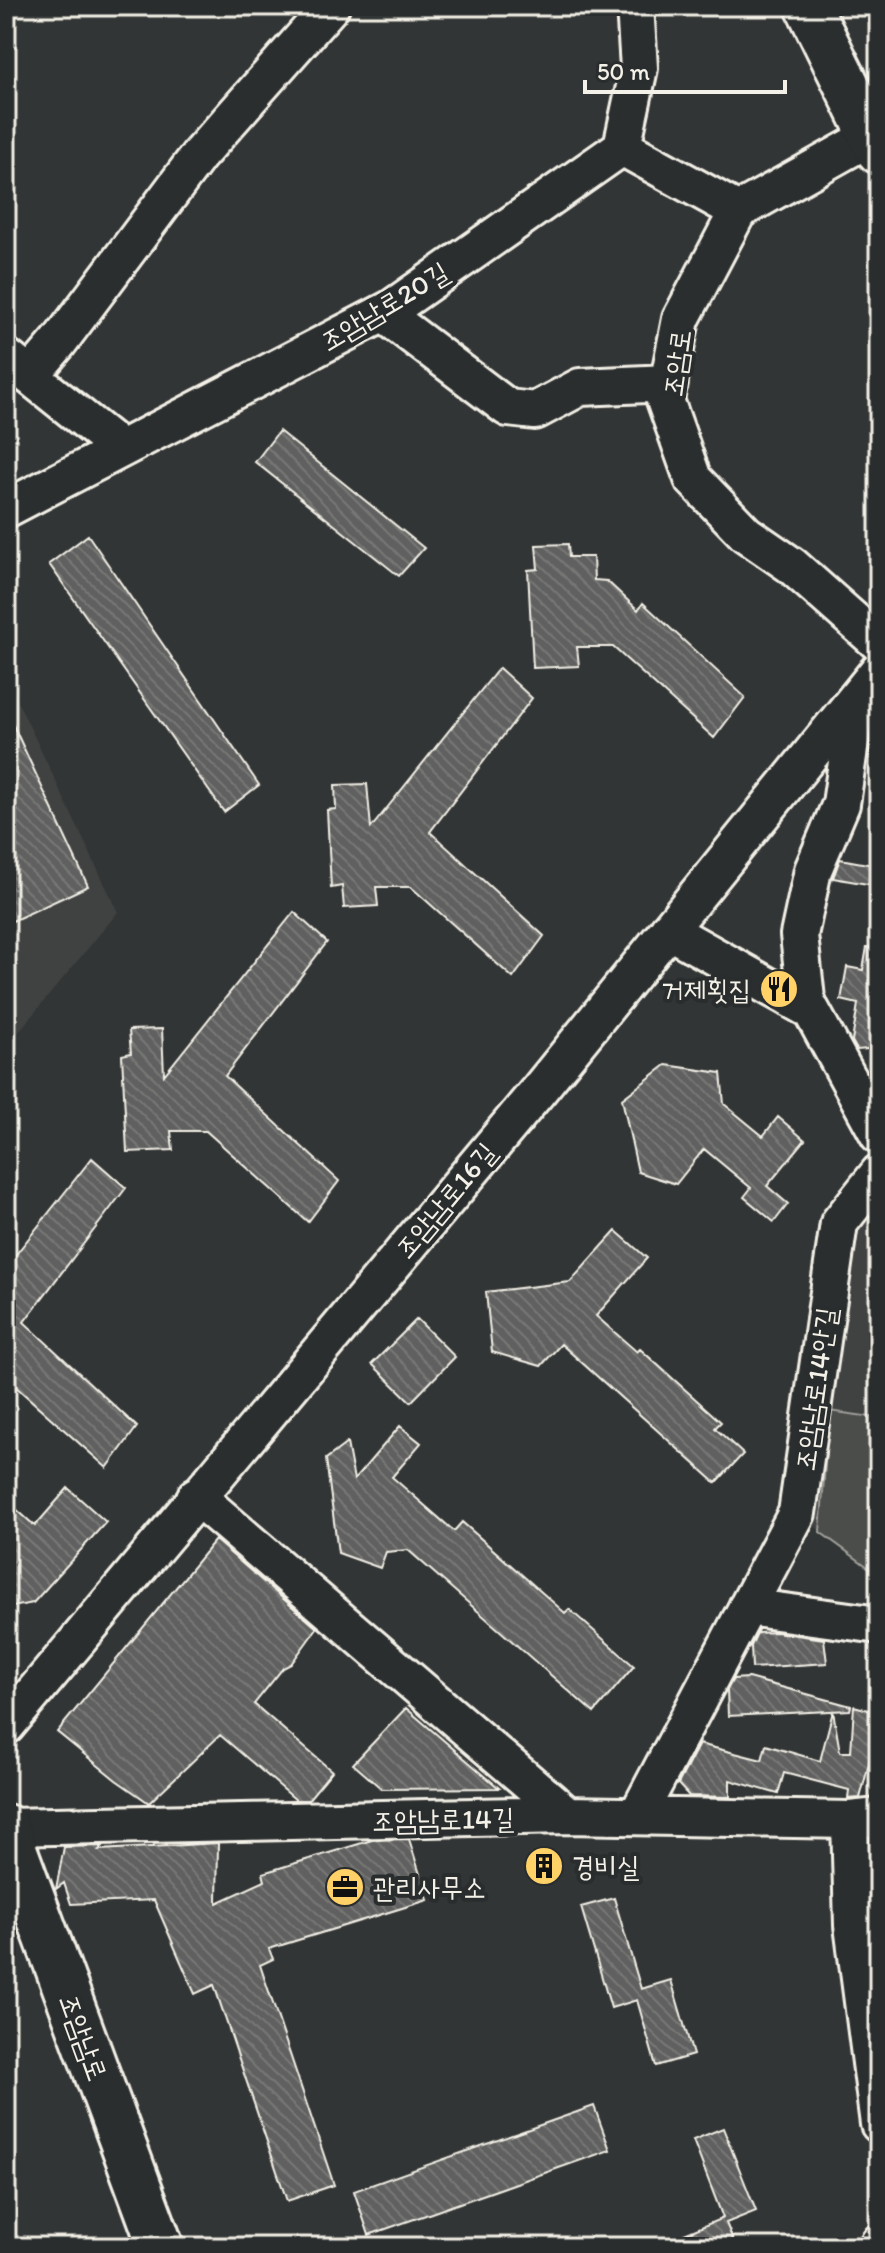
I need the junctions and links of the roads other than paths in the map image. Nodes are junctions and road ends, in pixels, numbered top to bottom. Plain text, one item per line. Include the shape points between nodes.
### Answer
1 (331, 6) edge
2 (635, 6) edge
3 (808, 6) edge
4 (877, 137) edge
5 (622, 147) junction
6 (738, 211) junction
7 (383, 313) junction
8 (18, 366) edge
9 (669, 383) junction
10 (121, 449) junction
11 (6, 509) edge
12 (879, 643) edge
13 (879, 670) edge
14 (856, 698) junction
15 (668, 930) junction
16 (807, 1008) junction
17 (879, 1135) edge
18 (879, 1173) edge
19 (196, 1496) junction
20 (747, 1607) junction
21 (879, 1625) edge
22 (6, 1726) edge
23 (567, 1815) junction
24 (637, 1816) junction
25 (864, 1818) edge
26 (6, 1827) edge
27 (879, 2124) edge
28 (161, 2247) edge

1 - 8 street via 199,155 59,342
2 - 5 street via 639,68
3 - 4 main road
4 - 6 street
5 - 6 street
5 - 7 street, 조암남로20길
6 - 9 street, 조암로 via 681,319
7 - 9 street via 508,408 535,411 580,387
7 - 10 street, 조암남로20길
8 - 10 street
9 - 12 street, 조암로 via 665,400 693,479 746,534 791,565
10 - 11 street, 조암남로20길
13 - 14 street, 조암남로16길
14 - 15 street, 조암남로16길
14 - 16 street via 841,804 813,870 799,935
15 - 16 street
15 - 19 street, 조암남로16길
16 - 17 street
18 - 20 street, 조암남로14안길 via 839,1223 797,1513
19 - 22 street, 조암남로16길
19 - 23 street
20 - 21 street
20 - 24 street, 조암남로14안길
23 - 24 street, 조암남로14길
23 - 26 street, 조암남로14길
24 - 25 street, 조암남로14길
25 - 27 street via 853,1925
26 - 28 main road, 조암남로

